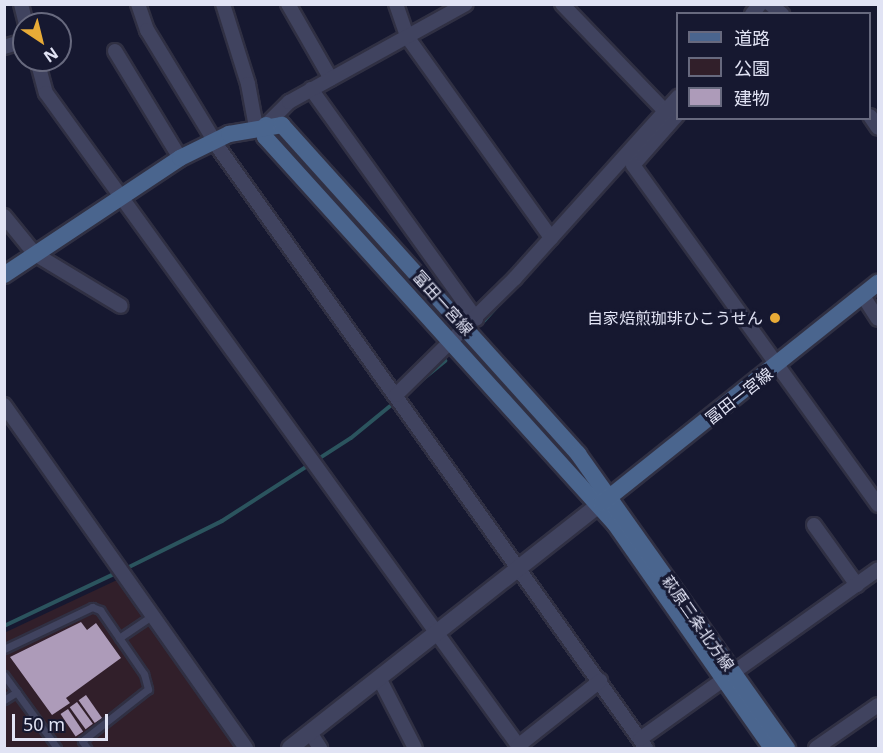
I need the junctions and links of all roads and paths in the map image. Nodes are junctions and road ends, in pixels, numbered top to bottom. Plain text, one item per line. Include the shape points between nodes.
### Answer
1 (138, 4) edge
2 (223, 4) edge
3 (288, 4) edge
4 (396, 4) edge
5 (466, 4) edge
6 (562, 4) edge
7 (408, 38) junction
8 (115, 51) dead end
9 (40, 72) edge
10 (331, 79) junction
11 (311, 89) junction
12 (671, 113) edge
13 (261, 126) junction
14 (215, 142) junction
15 (180, 158) junction
16 (120, 197) junction
17 (4, 216) edge
18 (551, 238) junction
19 (34, 254) junction
20 (4, 275) edge
21 (879, 283) edge
22 (862, 296) junction
23 (122, 306) dead end
24 (879, 319) edge
25 (471, 324) junction
26 (452, 341) junction
27 (778, 365) junction
28 (399, 399) junction
29 (4, 405) edge
30 (604, 502) junction
31 (879, 505) edge
32 (814, 525) dead end
33 (518, 569) junction
34 (879, 570) edge
35 (857, 585) junction
36 (152, 616) junction
37 (437, 634) junction
38 (119, 638) junction
39 (4, 649) edge
40 (4, 675) edge
41 (728, 676) junction
42 (380, 680) junction
43 (600, 681) junction
44 (17, 692) junction
45 (4, 700) edge
46 (879, 705) edge
47 (316, 741) edge
48 (643, 744) edge
49 (519, 747) edge
50 (57, 748) edge
51 (87, 748) edge
52 (246, 748) edge
53 (290, 748) edge
54 (415, 748) edge
55 (772, 748) edge
56 (787, 748) edge
57 (816, 748) edge

1 - 14 street via 153,40
2 - 13 street
3 - 10 street
4 - 7 street
5 - 7 street
6 - 12 street
7 - 10 street
7 - 18 street
8 - 15 street
9 - 16 street via 46,93
10 - 11 street
11 - 13 street
11 - 25 street
12 - 18 street
12 - 27 street via 633,165
13 - 14 main road
13 - 25 main road, 富田一宮線 via 282,124
13 - 26 main road, 富田一宮線 via 265,137
14 - 15 main road
14 - 28 street
15 - 16 main road
16 - 19 main road
16 - 37 street
17 - 19 street
18 - 25 street
19 - 20 main road
19 - 23 street
21 - 22 main road, 冨田一宮線
22 - 24 street
22 - 27 main road, 冨田一宮線
25 - 26 street
25 - 30 main road, 富田一宮線 via 539,408
26 - 28 street
26 - 30 main road, 富田一宮線
27 - 30 main road, 冨田一宮線
27 - 31 street
28 - 33 street
29 - 36 street
30 - 33 street
30 - 41 main road, 萩原三条北方線
32 - 35 street
33 - 37 street
33 - 43 street
34 - 35 street
35 - 41 street
36 - 38 lane
36 - 52 street
37 - 42 street
37 - 49 street
38 - 39 lane via 97,606
38 - 51 lane via 144,674 148,689 82,741
40 - 44 lane
41 - 48 street
41 - 55 main road, 萩原三条北方線
41 - 56 main road, 萩原三条北方線
42 - 47 street
42 - 54 street
43 - 48 street
43 - 49 street
44 - 45 lane
44 - 50 lane
46 - 57 street
47 - 53 street

